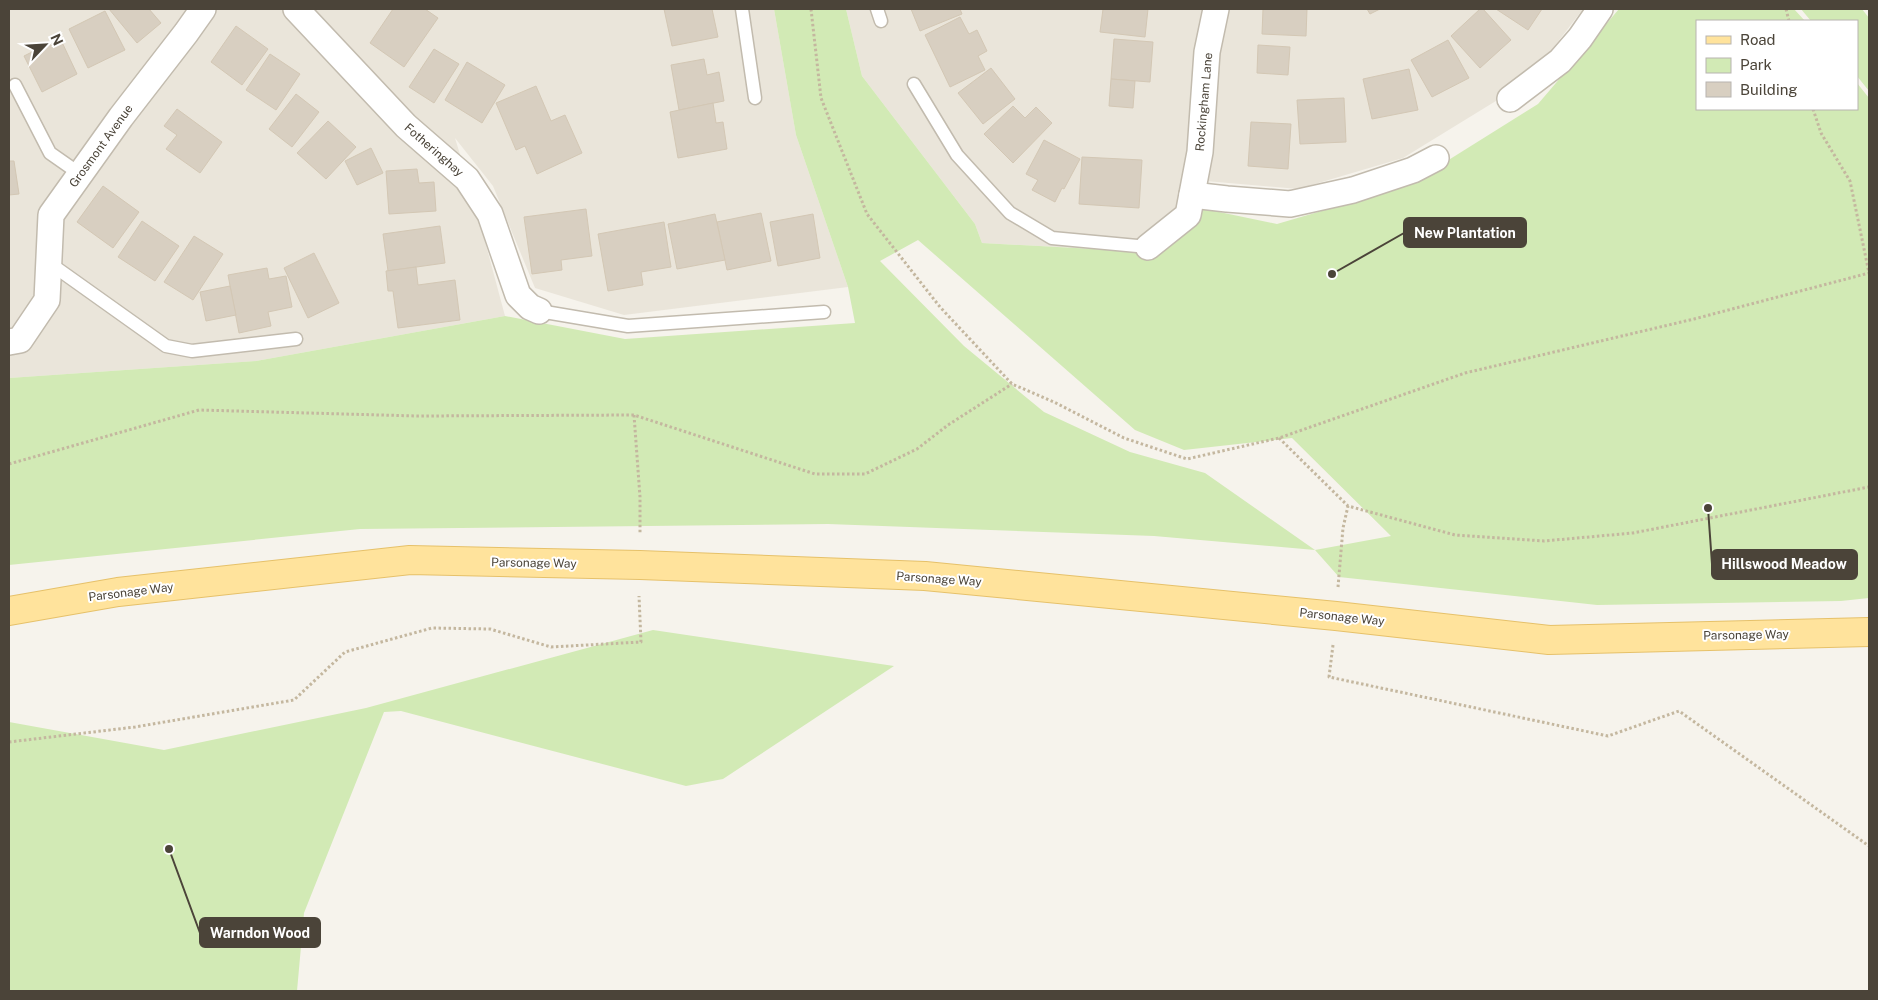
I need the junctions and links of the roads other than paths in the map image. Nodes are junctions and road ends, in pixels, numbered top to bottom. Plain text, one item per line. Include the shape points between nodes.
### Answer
1 (203, 9) edge
2 (296, 9) edge
3 (742, 9) edge
4 (1216, 9) edge
5 (1600, 9) edge
6 (914, 84) dead end
7 (15, 85) dead end
8 (755, 98) dead end
9 (1510, 99) dead end
10 (1436, 158) dead end
11 (80, 174) junction
12 (1192, 194) junction
13 (1148, 248) joint
14 (48, 262) junction
15 (539, 311) joint
16 (824, 312) dead end
17 (296, 338) dead end
18 (9, 342) edge
19 (9, 610) edge
20 (1869, 632) edge

1 - 11 street, Grosmont Avenue
2 - 15 street, Fotheringhay via 406,126 467,179 490,214 518,295
3 - 8 lane
4 - 12 street, Rockingham Lane via 1207,52 1200,152
5 - 9 street via 1560,61
6 - 13 lane via 957,155 1010,213 1052,238
7 - 11 lane via 50,153
10 - 12 street via 1413,170 1353,190 1290,204
11 - 14 street, Grosmont Avenue via 50,216
12 - 13 street, Rockingham Lane via 1188,215
14 - 17 lane via 166,346 192,351
14 - 18 street, Grosmont Avenue via 47,300 20,340
15 - 16 lane via 628,326
19 - 20 main road, Parsonage Way via 118,592 410,560 926,576 1548,640

